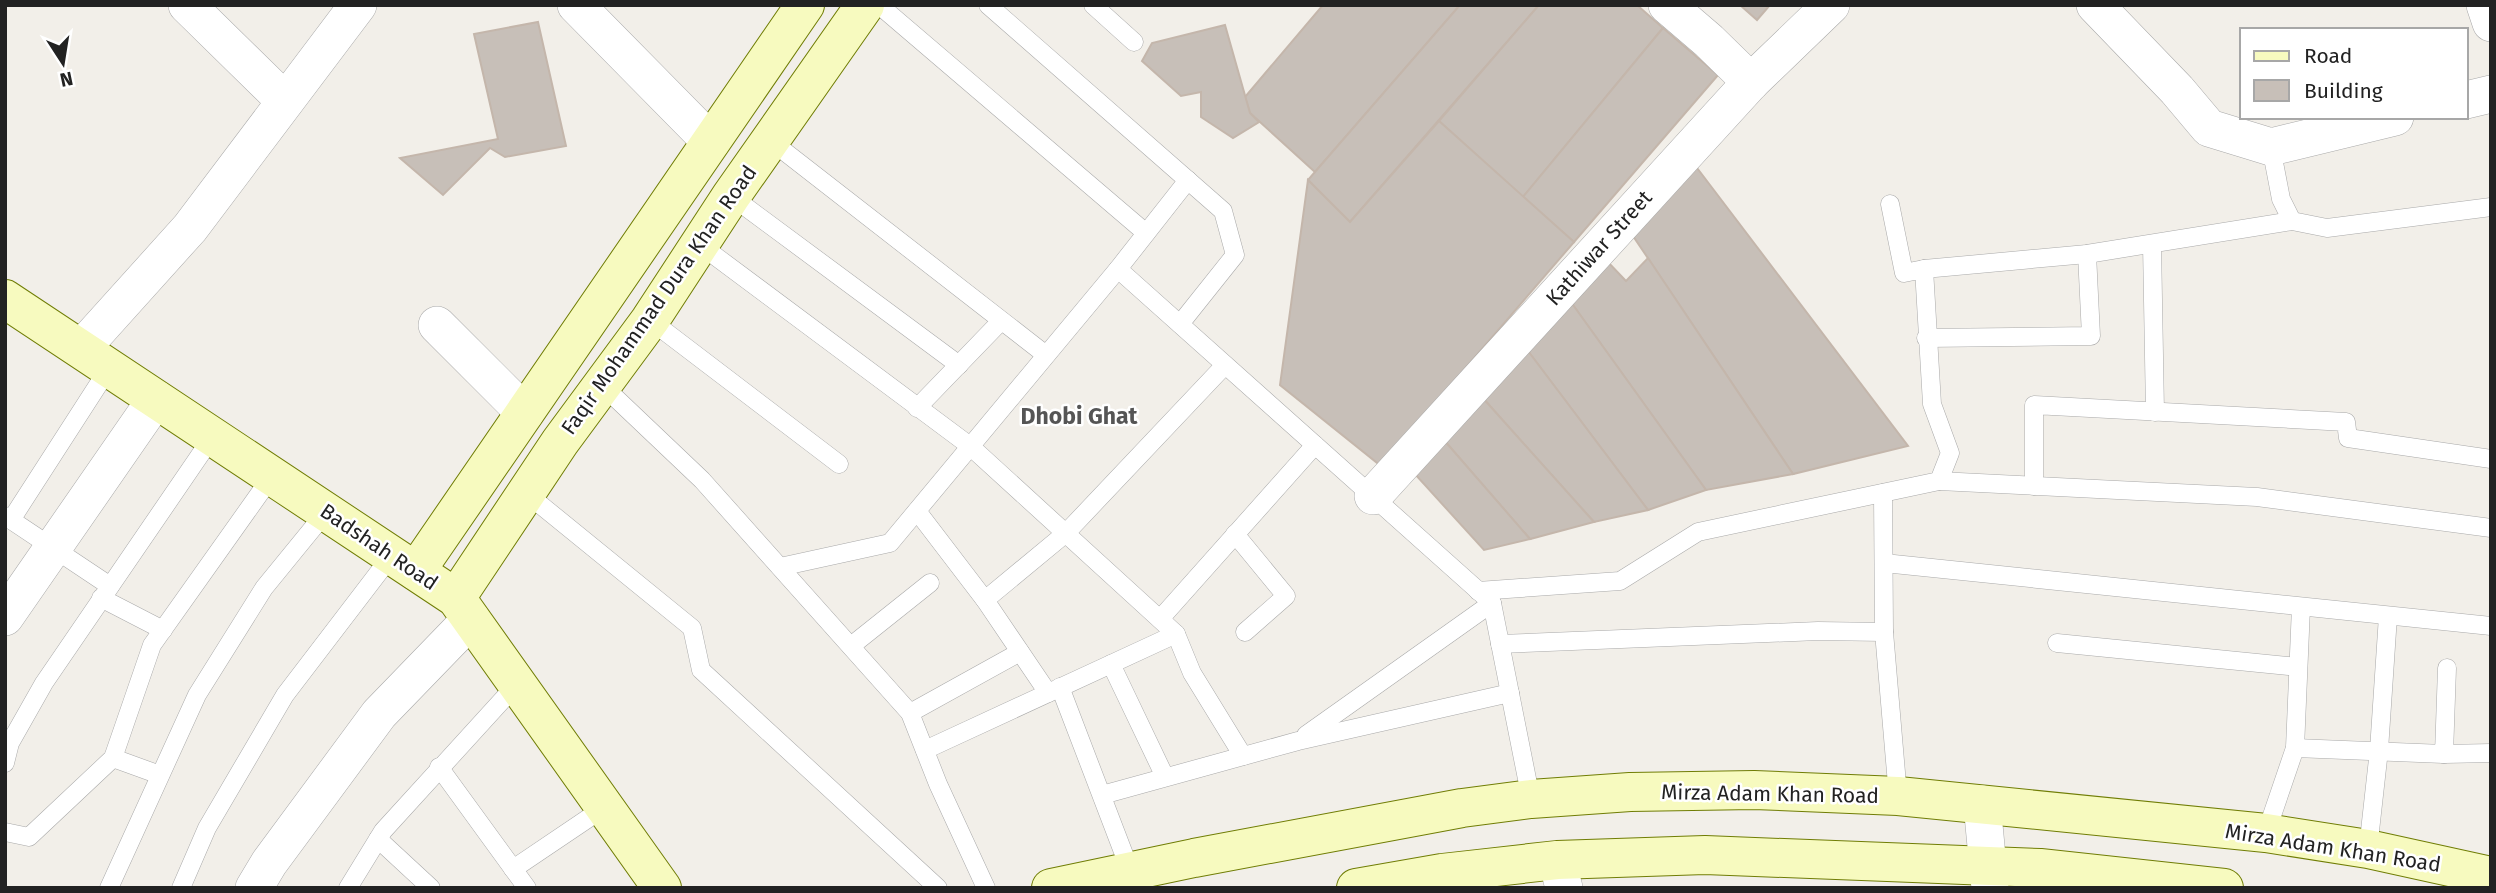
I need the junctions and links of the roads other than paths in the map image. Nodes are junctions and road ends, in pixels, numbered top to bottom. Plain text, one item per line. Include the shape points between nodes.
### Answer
1 (187, 5) edge
2 (358, 5) edge
3 (576, 5) edge
4 (805, 5) edge
5 (865, 5) edge
6 (879, 5) edge
7 (988, 5) edge
8 (1093, 5) edge
9 (1667, 5) edge
10 (1831, 5) edge
11 (2095, 5) edge
12 (2484, 5) edge
13 (2491, 23) edge
14 (1134, 42) dead end
15 (1751, 82) junction
16 (2491, 94) edge
17 (2468, 100) edge
18 (285, 102) junction
19 (2387, 119) edge
20 (771, 141) junction
21 (711, 142) junction
22 (2271, 147) junction
23 (1188, 180) junction
24 (731, 196) junction
25 (1889, 204) dead end
26 (2491, 207) edge
27 (2292, 221) junction
28 (1146, 233) junction
29 (699, 244) junction
30 (2152, 244) junction
31 (2087, 254) junction
32 (1118, 269) junction
33 (1924, 269) junction
34 (5, 299) edge
35 (650, 320) junction
36 (1001, 321) junction
37 (1180, 324) junction
38 (436, 325) dead end
39 (1926, 338) junction
40 (1046, 355) junction
41 (95, 358) junction
42 (959, 365) junction
43 (1225, 365) junction
44 (602, 385) junction
45 (156, 398) junction
46 (917, 408) junction
47 (2155, 412) junction
48 (525, 413) junction
49 (213, 436) junction
50 (1315, 445) junction
51 (970, 446) junction
52 (2491, 459) edge
53 (839, 464) dead end
54 (272, 476) junction
55 (1939, 481) junction
56 (2034, 486) junction
57 (1883, 493) junction
58 (526, 494) junction
59 (1373, 496) junction
60 (917, 511) junction
61 (326, 512) junction
62 (8, 518) edge
63 (2491, 528) edge
64 (1066, 533) junction
65 (1235, 534) junction
66 (53, 547) junction
67 (404, 563) junction
68 (1884, 563) junction
69 (780, 567) junction
70 (930, 583) dead end
71 (1478, 591) junction
72 (106, 592) junction
73 (985, 600) junction
74 (1492, 603) junction
75 (9, 605) edge
76 (2301, 607) junction
77 (463, 608) junction
78 (2388, 616) junction
79 (1160, 619) junction
80 (2491, 626) edge
81 (163, 630) junction
82 (1245, 632) dead end
83 (1884, 632) junction
84 (1176, 634) junction
85 (2057, 643) dead end
86 (1500, 644) junction
87 (851, 646) junction
88 (1020, 652) junction
89 (1111, 664) junction
90 (2298, 667) junction
91 (2447, 668) dead end
92 (517, 684) junction
93 (1054, 690) junction
94 (1510, 694) junction
95 (910, 713) junction
96 (1298, 740) junction
97 (2295, 748) junction
98 (925, 750) junction
99 (2379, 750) junction
100 (2491, 753) edge
101 (2444, 754) junction
102 (1243, 756) junction
103 (113, 758) junction
104 (5, 763) edge
105 (439, 767) junction
106 (160, 775) junction
107 (1165, 778) junction
108 (1102, 795) junction
109 (1898, 796) junction
110 (1531, 799) junction
111 (1982, 804) junction
112 (605, 807) junction
113 (5, 832) edge
114 (2266, 834) junction
115 (378, 839) junction
116 (2368, 849) junction
117 (513, 869) junction
118 (1130, 870) junction
119 (1561, 874) edge
120 (2491, 876) edge
121 (1988, 877) edge
122 (651, 884) edge
123 (109, 888) edge
124 (181, 888) edge
125 (254, 888) edge
126 (348, 888) edge
127 (431, 888) edge
128 (527, 888) edge
129 (938, 888) edge
130 (986, 888) edge
131 (1051, 888) edge
132 (1356, 888) edge
133 (2224, 888) edge

1 - 18 street
2 - 18 street
3 - 21 street
4 - 21 main road
5 - 20 main road, Faqir Mohammad Dura Khan Road
6 - 28 lane
7 - 23 lane
8 - 14 lane
9 - 15 street
10 - 15 street, Kathiwar Street
11 - 22 street via 2209,128
12 - 13 street
15 - 59 street, Kathiwar Street
16 - 17 street
18 - 41 street
19 - 22 street
20 - 24 main road, Faqir Mohammad Dura Khan Road
20 - 36 lane
21 - 48 main road
22 - 27 lane via 2281,199
23 - 28 lane
23 - 37 lane via 1223,211 1235,255
24 - 29 main road, Faqir Mohammad Dura Khan Road
24 - 42 lane
25 - 33 lane via 1904,273
26 - 27 lane via 2327,228
27 - 30 lane
28 - 32 lane
29 - 35 main road, Faqir Mohammad Dura Khan Road
29 - 46 lane
30 - 31 lane
30 - 47 lane
31 - 33 lane
31 - 39 lane via 2091,336
32 - 37 lane
32 - 40 lane
33 - 39 lane
34 - 41 main road, Badshah Road
35 - 44 main road, Faqir Mohammad Dura Khan Road
35 - 53 lane
36 - 40 lane
36 - 42 lane
37 - 43 lane
38 - 48 street
39 - 55 lane via 1932,404 1950,453
40 - 51 lane
41 - 45 main road, Badshah Road
41 - 62 lane
42 - 46 lane
43 - 50 lane
43 - 64 lane
44 - 58 main road, Faqir Mohammad Dura Khan Road
44 - 69 lane via 702,480
45 - 49 main road, Badshah Road
45 - 66 street
46 - 51 lane
47 - 52 lane via 2347,422 2348,438
47 - 56 lane via 2034,405
48 - 67 main road
49 - 54 main road, Badshah Road
49 - 72 lane
50 - 59 lane
50 - 65 lane
51 - 60 lane
51 - 64 lane
54 - 61 main road, Badshah Road
54 - 81 lane
55 - 56 lane
55 - 57 lane
56 - 63 lane via 2257,497
57 - 68 lane
57 - 71 lane via 1698,533 1620,581
58 - 77 main road, Faqir Mohammad Dura Khan Road
58 - 129 lane via 692,628 701,670
59 - 71 lane
60 - 69 lane via 890,543
60 - 73 lane
61 - 67 main road, Badshah Road
61 - 106 lane via 264,588 197,695
62 - 66 lane
64 - 73 lane
64 - 79 lane
65 - 79 lane
65 - 82 lane via 1286,596
66 - 72 lane
66 - 75 street
67 - 77 main road, Badshah Road
67 - 124 lane via 285,695 207,828
68 - 76 lane
68 - 83 lane
69 - 87 lane
70 - 87 lane
71 - 74 lane
72 - 81 lane
72 - 104 lane via 44,683 10,743
73 - 88 lane
74 - 86 lane
74 - 96 lane
76 - 78 lane
76 - 90 lane
77 - 92 main road, Badshah Road
77 - 125 street via 379,714
78 - 80 lane
78 - 99 lane
79 - 84 lane
81 - 103 lane via 152,645
83 - 86 lane
83 - 109 lane
84 - 89 lane
84 - 102 lane via 1192,673
85 - 90 lane
86 - 94 lane
87 - 95 lane
88 - 93 lane
88 - 95 lane
89 - 93 lane
89 - 107 lane
90 - 97 lane
91 - 101 lane
92 - 105 lane
92 - 112 main road, Badshah Road
93 - 98 lane
93 - 108 lane
94 - 96 lane
94 - 110 lane
95 - 98 lane
96 - 102 lane
97 - 99 lane
97 - 114 lane
98 - 130 lane
99 - 101 lane
99 - 116 lane
100 - 101 lane
102 - 107 lane
103 - 106 lane
103 - 113 lane via 29,837
105 - 115 lane
105 - 117 lane
106 - 123 lane
107 - 108 lane
108 - 118 lane
109 - 110 main road, Mirza Adam Khan Road via 1754,790
109 - 111 main road, Mirza Adam Khan Road
110 - 118 main road, Mirza Adam Khan Road
111 - 114 main road, Mirza Adam Khan Road
111 - 121 street
112 - 117 lane
112 - 122 main road, Badshah Road
114 - 116 main road, Mirza Adam Khan Road
115 - 126 lane
115 - 127 lane
116 - 120 main road, Mirza Adam Khan Road
117 - 128 lane
118 - 131 main road, Mirza Adam Khan Road
119 - 121 main road via 1704,856
119 - 132 main road via 1442,873
121 - 133 main road via 2040,868

